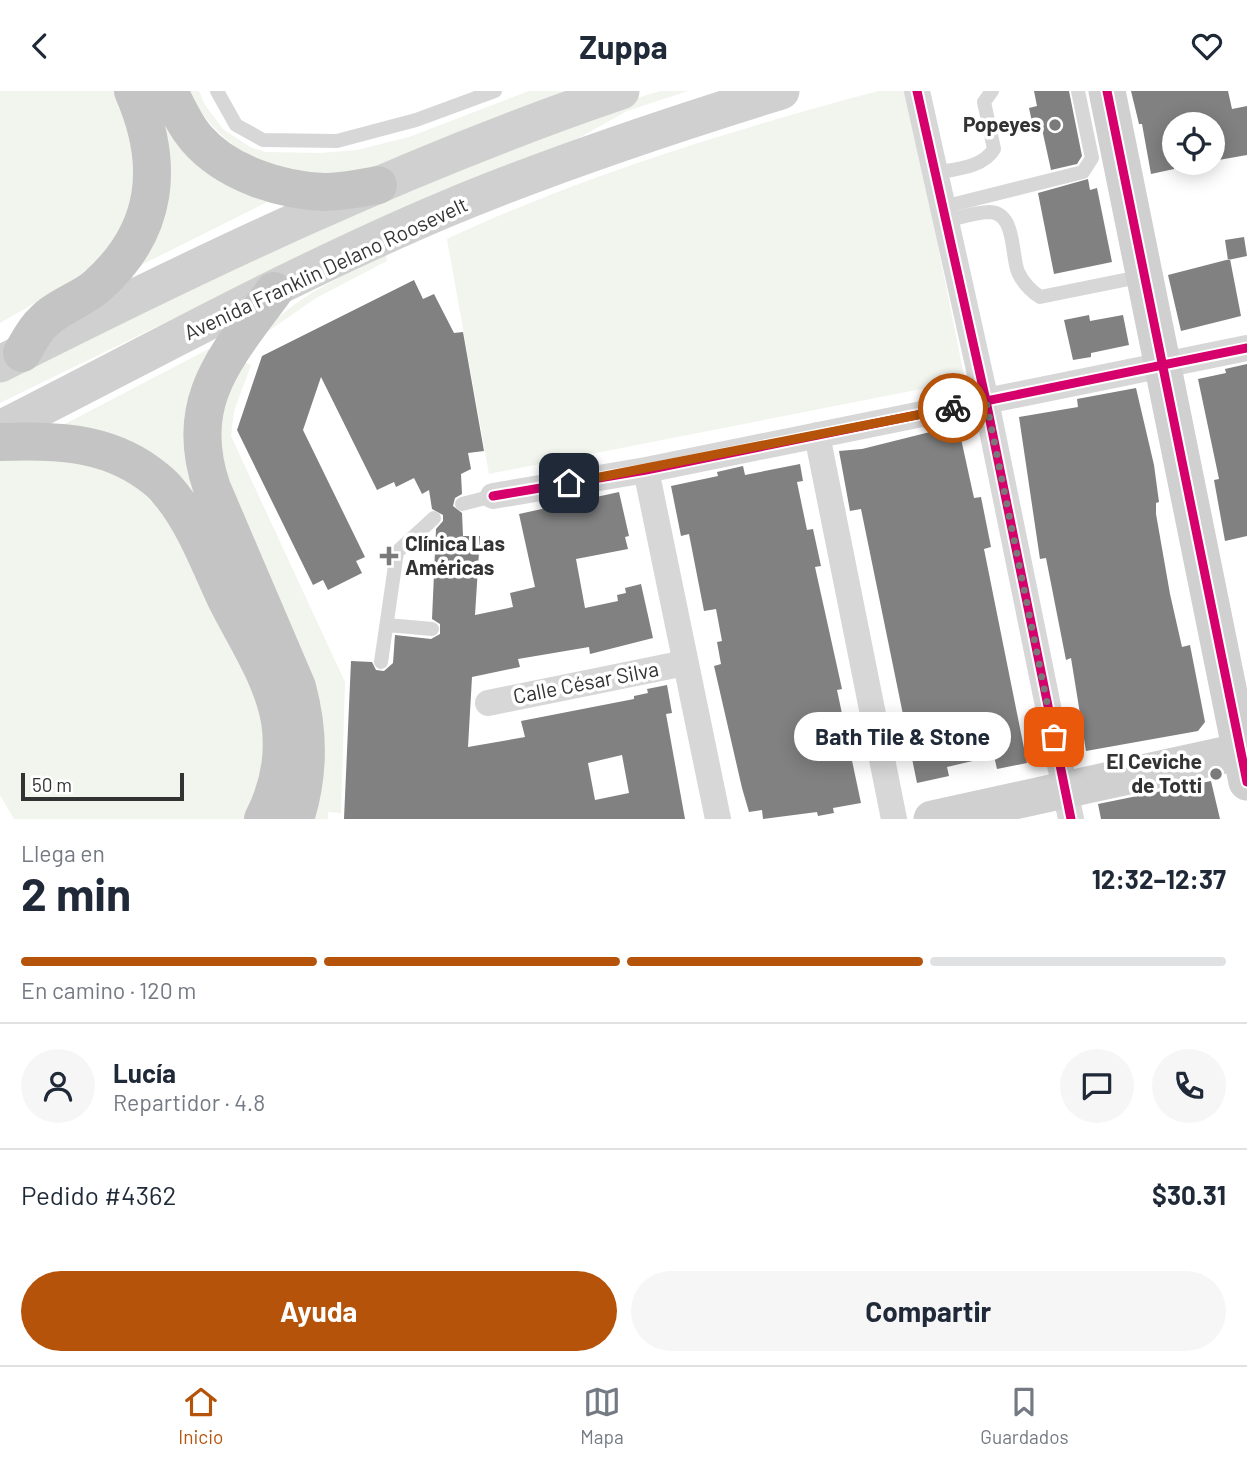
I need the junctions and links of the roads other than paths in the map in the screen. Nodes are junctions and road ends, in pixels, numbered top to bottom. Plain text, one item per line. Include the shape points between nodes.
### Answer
1 (133, 91) edge
2 (169, 91) edge
3 (217, 91) edge
4 (495, 91) edge
5 (781, 91) edge
6 (917, 91) edge
7 (992, 91) edge
8 (1078, 91) edge
9 (1107, 91) edge
10 (602, 94) edge
11 (935, 173) junction
12 (378, 185) junction
13 (944, 214) junction
14 (1144, 276) junction
15 (274, 291) junction
16 (1247, 348) edge
17 (11, 358) edge
18 (1162, 365) junction
19 (986, 401) junction
20 (0, 429) edge
21 (817, 435) junction
22 (0, 442) edge
23 (646, 470) junction
24 (493, 496) joint
25 (462, 504) dead end
26 (434, 517) dead end
27 (387, 625) junction
28 (432, 629) dead end
29 (381, 662) dead end
30 (685, 663) junction
31 (488, 703) dead end
32 (1246, 760) edge
33 (1068, 804) edge
34 (263, 819) edge
35 (295, 819) edge
36 (718, 819) edge
37 (894, 819) edge
38 (932, 819) edge

1 - 17 highway via 148,129 153,167 149,209 142,226 96,287 43,320
2 - 12 highway via 197,140 257,177 286,187 326,192
3 - 4 lane via 236,125 263,139 337,141 416,120
5 - 15 main road, Avenida Franklin Delano Roosevelt via 580,157 447,209
6 - 11 street
7 - 11 lane via 984,102 994,149 990,156 971,166
8 - 13 lane via 1092,157 1083,172
9 - 14 main road
10 - 12 main road
11 - 13 street
12 - 17 main road
13 - 14 lane via 1000,215 1008,223 1018,271 1040,297
13 - 19 street
14 - 18 main road
15 - 20 main road, Avenida Franklin Delano Roosevelt
15 - 35 highway via 219,366 203,412 201,439 212,488 304,713 306,759
16 - 18 street
18 - 19 street
18 - 32 main road
19 - 21 street
19 - 33 street
21 - 23 street
21 - 37 street
22 - 34 highway via 44,440 100,448 133,463 168,491 187,519 276,708 280,769
23 - 24 street
23 - 30 street
24 - 25 lane
26 - 27 lane via 397,552
27 - 28 lane
27 - 29 lane
30 - 31 street, Calle César Silva
30 - 36 street
32 - 33 main road
33 - 38 main road

